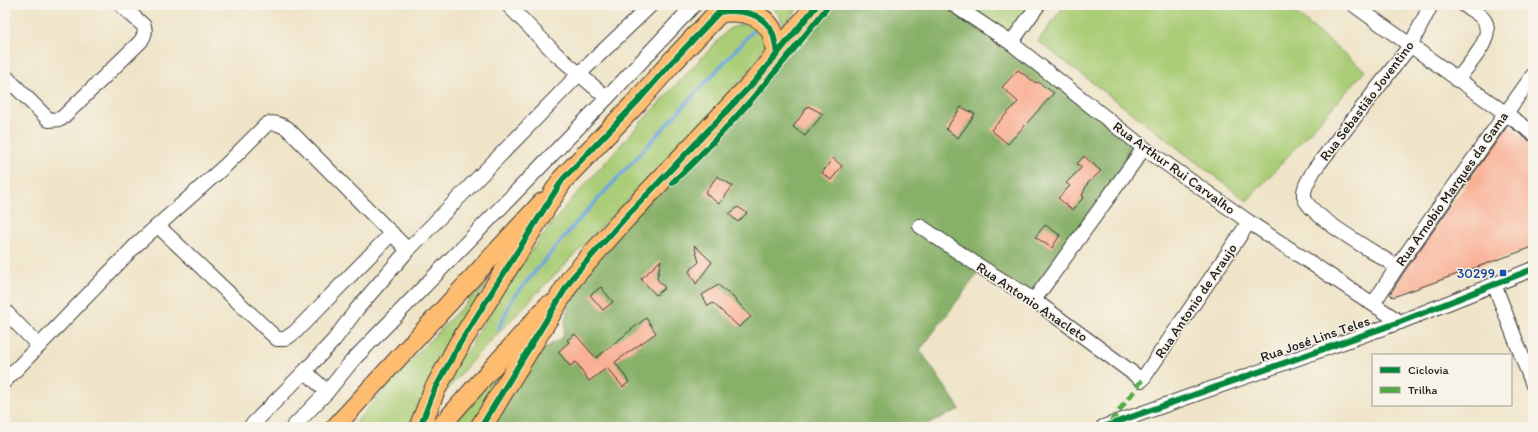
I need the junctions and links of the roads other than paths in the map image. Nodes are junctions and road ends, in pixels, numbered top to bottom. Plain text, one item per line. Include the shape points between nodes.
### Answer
1 (121, 5) edge
2 (508, 5) edge
3 (651, 5) edge
4 (694, 5) edge
5 (817, 5) edge
6 (954, 5) edge
7 (1038, 5) edge
8 (1354, 5) edge
9 (1431, 5) edge
10 (1464, 5) edge
11 (723, 8) edge
12 (1011, 43) junction
13 (1410, 46) junction
14 (777, 55) junction
15 (579, 74) junction
16 (1533, 75) edge
17 (5, 76) edge
18 (1457, 80) junction
19 (607, 98) junction
20 (1506, 113) junction
21 (1533, 133) edge
22 (1144, 148) junction
23 (563, 179) junction
24 (1249, 222) junction
25 (158, 226) junction
26 (920, 226) dead end
27 (392, 233) junction
28 (408, 250) junction
29 (1397, 267) junction
30 (1533, 269) edge
31 (572, 278) junction
32 (1494, 284) junction
33 (1034, 300) junction
34 (1373, 304) junction
35 (5, 311) edge
36 (1400, 322) junction
37 (39, 346) junction
38 (519, 365) junction
39 (305, 371) junction
40 (1142, 380) joint
41 (5, 381) edge
42 (1533, 386) edge
43 (327, 392) junction
44 (1125, 424) edge
45 (250, 427) edge
46 (293, 427) edge
47 (336, 427) edge
48 (420, 427) edge
49 (440, 427) edge
50 (481, 427) edge
51 (492, 427) edge
52 (1103, 427) edge

1 - 17 street via 144,26 144,36 61,119 49,120
2 - 15 street
3 - 15 street
4 - 19 street
5 - 14 highway
6 - 12 street, Rua Arthur Rui Carvalho
7 - 12 street
8 - 13 street
9 - 13 street, Rua Sebastião Joventino
10 - 18 street via 1483,18 1488,26 1483,45
11 - 14 highway via 742,10 761,20 773,34
11 - 23 highway
12 - 22 street, Rua Arthur Rui Carvalho
13 - 18 street
13 - 29 street, Rua Sebastião Joventino via 1314,170 1304,197 1308,205 1326,221
14 - 31 highway
15 - 19 street
15 - 28 street
16 - 20 street, Rua Arnobio Marques da Gama
18 - 20 street
19 - 43 street via 352,361
20 - 21 street
20 - 29 street, Rua Arnobio Marques da Gama
22 - 24 street, Rua Arthur Rui Carvalho
22 - 33 street
23 - 47 main road
23 - 48 highway via 460,343 434,392
24 - 34 street, Rua Arthur Rui Carvalho
24 - 40 street, Rua Antonio de Araujo
25 - 27 street via 226,166 267,124 273,122 286,128
25 - 27 street via 277,339 286,339 296,332
25 - 37 street via 137,244
26 - 33 street, Rua Antonio Anacleto
27 - 28 street
28 - 39 street
29 - 34 street, Rua Arnobio Marques da Gama
30 - 32 street, Rua José Lins Teles
31 - 38 highway
31 - 49 main road
32 - 36 street, Rua José Lins Teles
32 - 42 street
33 - 40 street, Rua Antonio Anacleto
34 - 36 street, Rua Arthur Rui Carvalho
35 - 37 street
36 - 44 street, Rua José Lins Teles
37 - 41 street
38 - 50 highway
38 - 51 street via 503,407
39 - 43 street
39 - 45 street
43 - 46 street
44 - 52 street, Rua José Lins Teles

